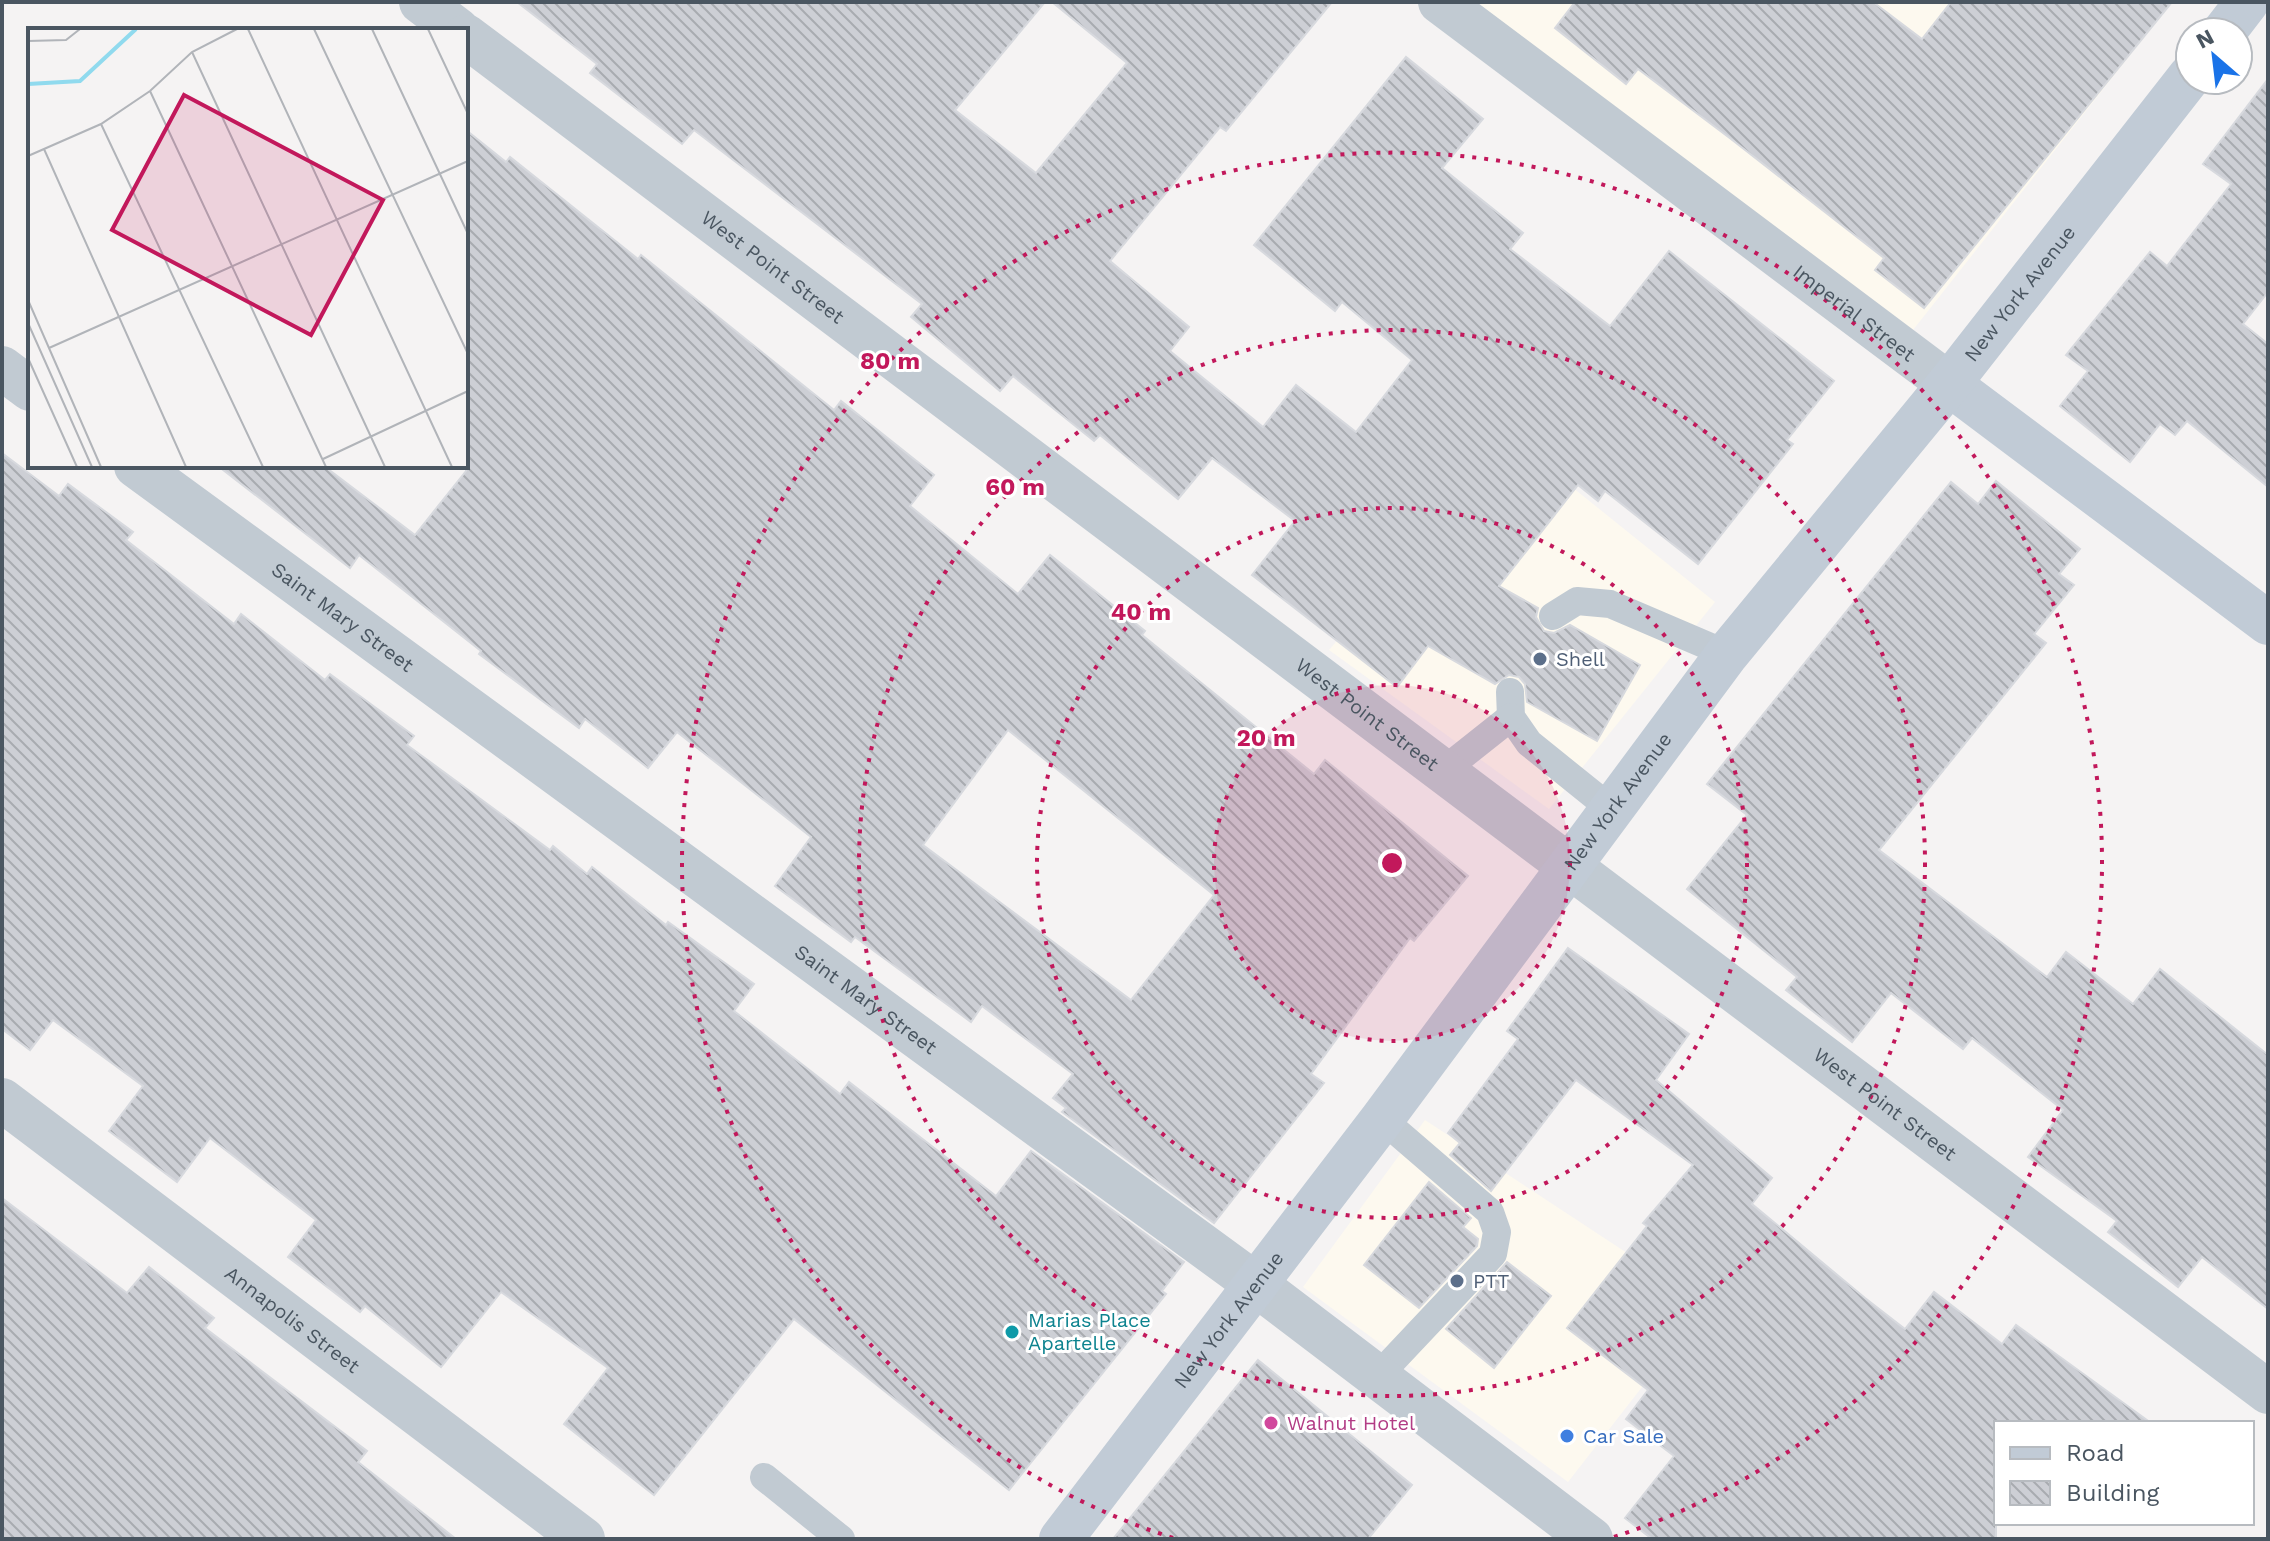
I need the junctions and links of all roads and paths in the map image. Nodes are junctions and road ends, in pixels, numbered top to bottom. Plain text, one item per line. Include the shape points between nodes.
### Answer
1 (421, 2) edge
2 (1440, 2) edge
3 (455, 28) edge
4 (468, 38) edge
5 (2174, 96) edge
6 (2, 368) edge
7 (1949, 384) junction
8 (28, 388) edge
9 (139, 468) edge
10 (1553, 616) dead end
11 (2268, 623) edge
12 (1727, 654) junction
13 (1443, 771) junction
14 (1611, 809) junction
15 (1569, 865) junction
16 (2, 1100) edge
17 (1382, 1119) junction
18 (1254, 1283) junction
19 (1378, 1376) junction
20 (2268, 1392) edge
21 (764, 1477) dead end
22 (583, 1539) edge
23 (841, 1539) edge
24 (1061, 1539) edge
25 (1591, 1539) edge

1 - 3 street
2 - 7 street, Imperial Street
4 - 13 street, West Point Street
5 - 7 street, New York Avenue
6 - 8 street
7 - 11 street, Imperial Street
7 - 12 street, New York Avenue
9 - 18 street, Saint Mary Street
10 - 12 lane via 1577,601 1610,604
12 - 14 street, New York Avenue
13 - 14 lane via 1511,704 1529,743
13 - 15 street, West Point Street
14 - 15 street, New York Avenue
15 - 17 street, New York Avenue
15 - 20 street, West Point Street
16 - 22 street, Annapolis Street
17 - 18 street, New York Avenue
17 - 19 lane via 1490,1212 1497,1232 1493,1254
18 - 19 street, Saint Mary Street
18 - 24 street, New York Avenue
19 - 25 street, Saint Mary Street
21 - 23 lane

